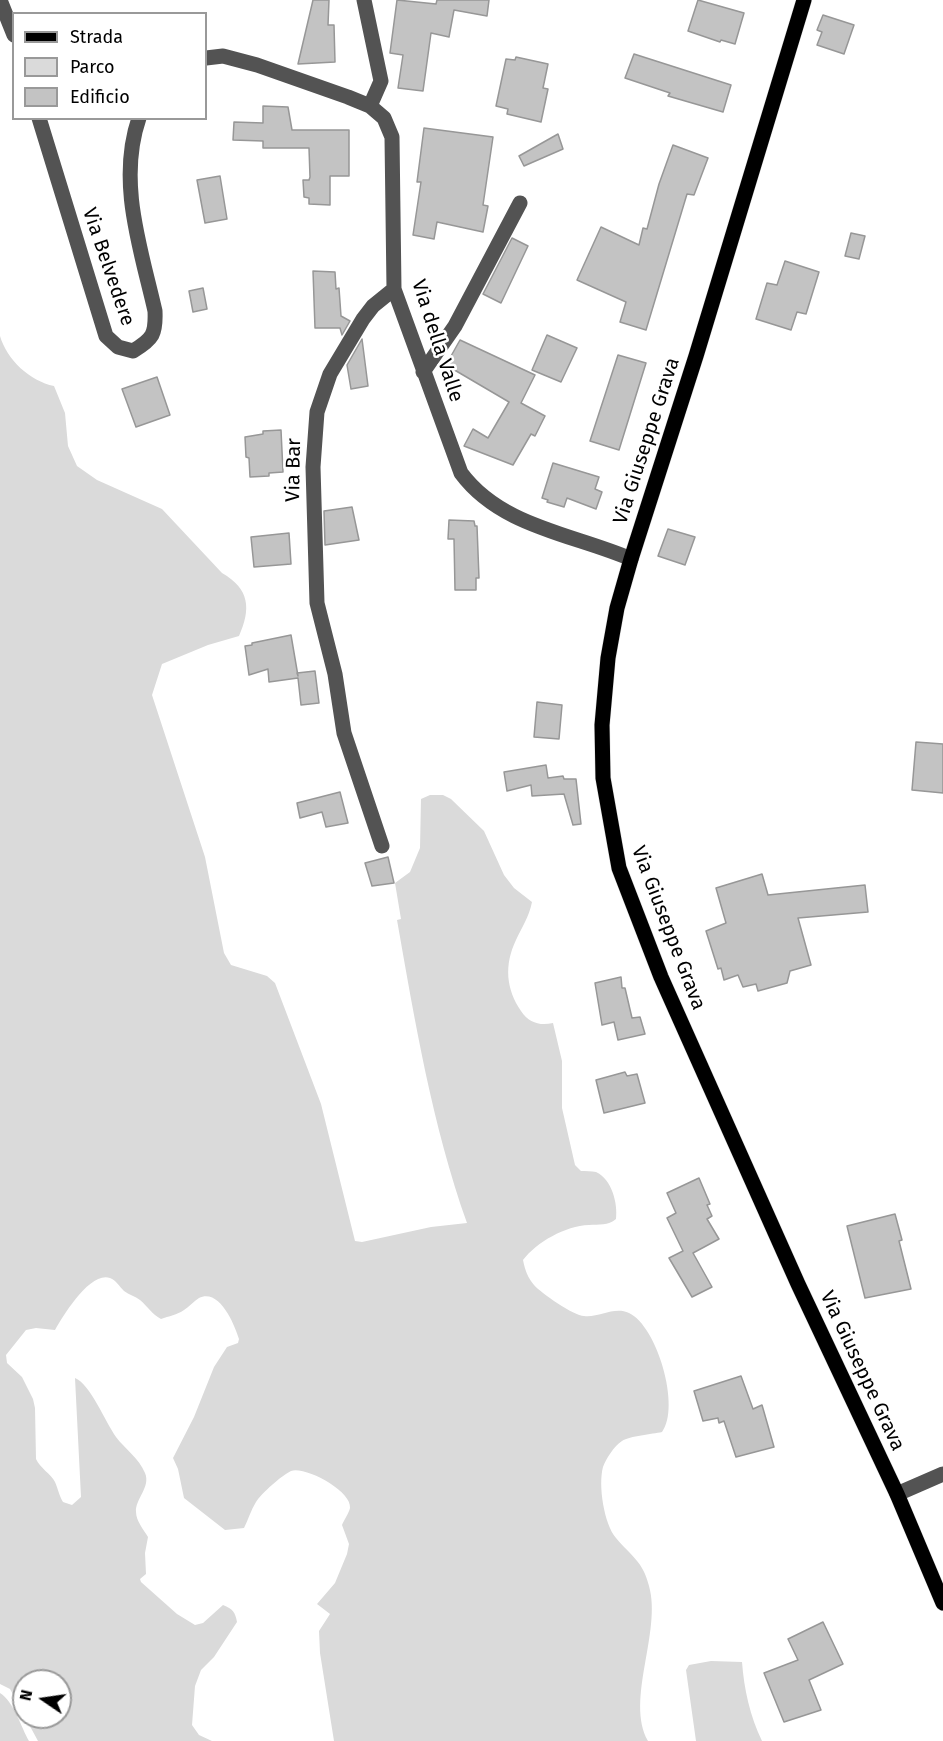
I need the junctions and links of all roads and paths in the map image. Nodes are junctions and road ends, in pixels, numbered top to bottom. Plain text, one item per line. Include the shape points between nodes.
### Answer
1 (0, 0) edge
2 (364, 0) edge
3 (804, 0) edge
4 (12, 30) edge
5 (207, 58) edge
6 (370, 106) junction
7 (40, 120) edge
8 (138, 120) edge
9 (520, 203) dead end
10 (394, 289) junction
11 (423, 372) junction
12 (631, 558) junction
13 (382, 846) dead end
14 (943, 1474) edge
15 (897, 1494) junction
16 (943, 1603) edge

1 - 4 street
2 - 6 street via 381,81
3 - 12 main road, Via Giuseppe Grava
5 - 6 street via 223,56 256,65
6 - 10 street, Via della Valle via 384,118 392,137
7 - 8 street, Via Belvedere via 106,336 118,347 133,351 150,341 156,326 131,206 130,172
9 - 11 street via 455,326
10 - 11 street, Via della Valle
10 - 13 street, Via Bar via 363,319 330,374 317,412 313,467 317,603 335,674 344,733
11 - 12 street, Via della Valle via 461,473 475,491 511,516
12 - 15 main road, Via Giuseppe Grava via 608,658 602,725 603,778 619,868 697,1059
14 - 15 street
15 - 16 main road, Via Giuseppe Grava

